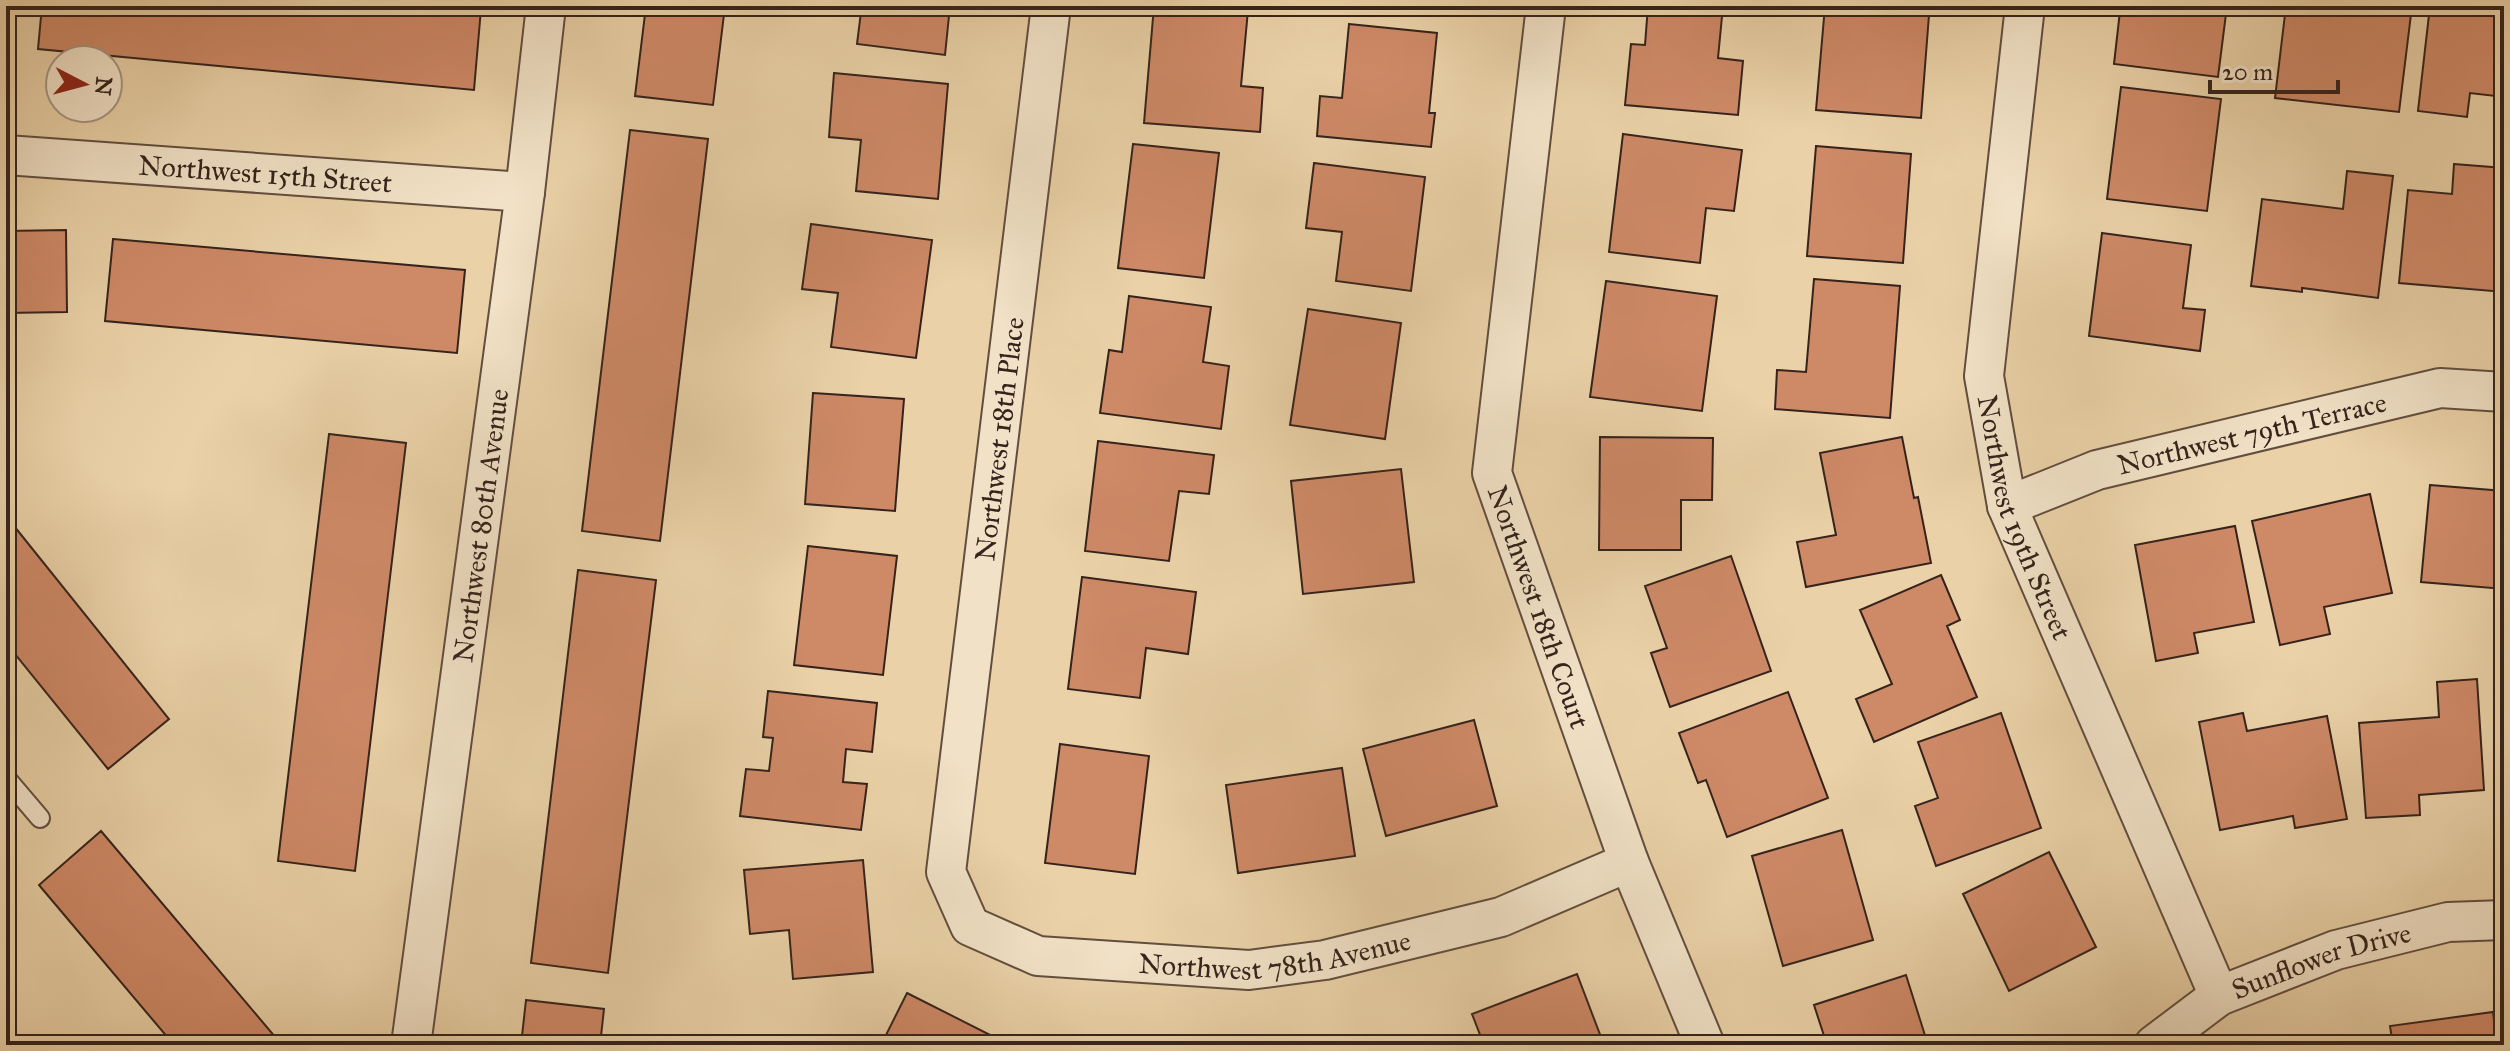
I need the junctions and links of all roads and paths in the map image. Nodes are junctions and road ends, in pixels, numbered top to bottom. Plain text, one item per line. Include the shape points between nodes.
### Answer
1 (546, 6) edge
2 (1051, 6) edge
3 (1546, 6) edge
4 (2025, 6) edge
5 (6, 155) edge
6 (525, 192) junction
7 (2504, 392) edge
8 (2007, 506) junction
9 (6, 778) edge
10 (40, 818) dead end
11 (1629, 862) junction
12 (946, 872) joint
13 (2504, 920) edge
14 (2219, 996) junction
15 (411, 1045) edge
16 (1705, 1045) edge
17 (2154, 1045) edge

1 - 6 street, Northwest 80th Avenue
2 - 12 street, Northwest 18th Place
3 - 11 street, Northwest 18th Court via 1492,473
4 - 8 street, Northwest 19th Street via 1984,376
5 - 6 street, Northwest 15th Street
6 - 15 street, Northwest 80th Avenue
7 - 8 street, Northwest 79th Terrace via 2440,388 2097,470
8 - 14 street, Northwest 19th Street
9 - 10 lane
11 - 12 street, Northwest 78th Avenue via 1501,917 1325,960 1249,970 1038,956 970,926
11 - 16 street, Northwest 18th Court
13 - 14 street, Sunflower Drive via 2448,922 2336,950
14 - 17 street, Sunflower Drive

